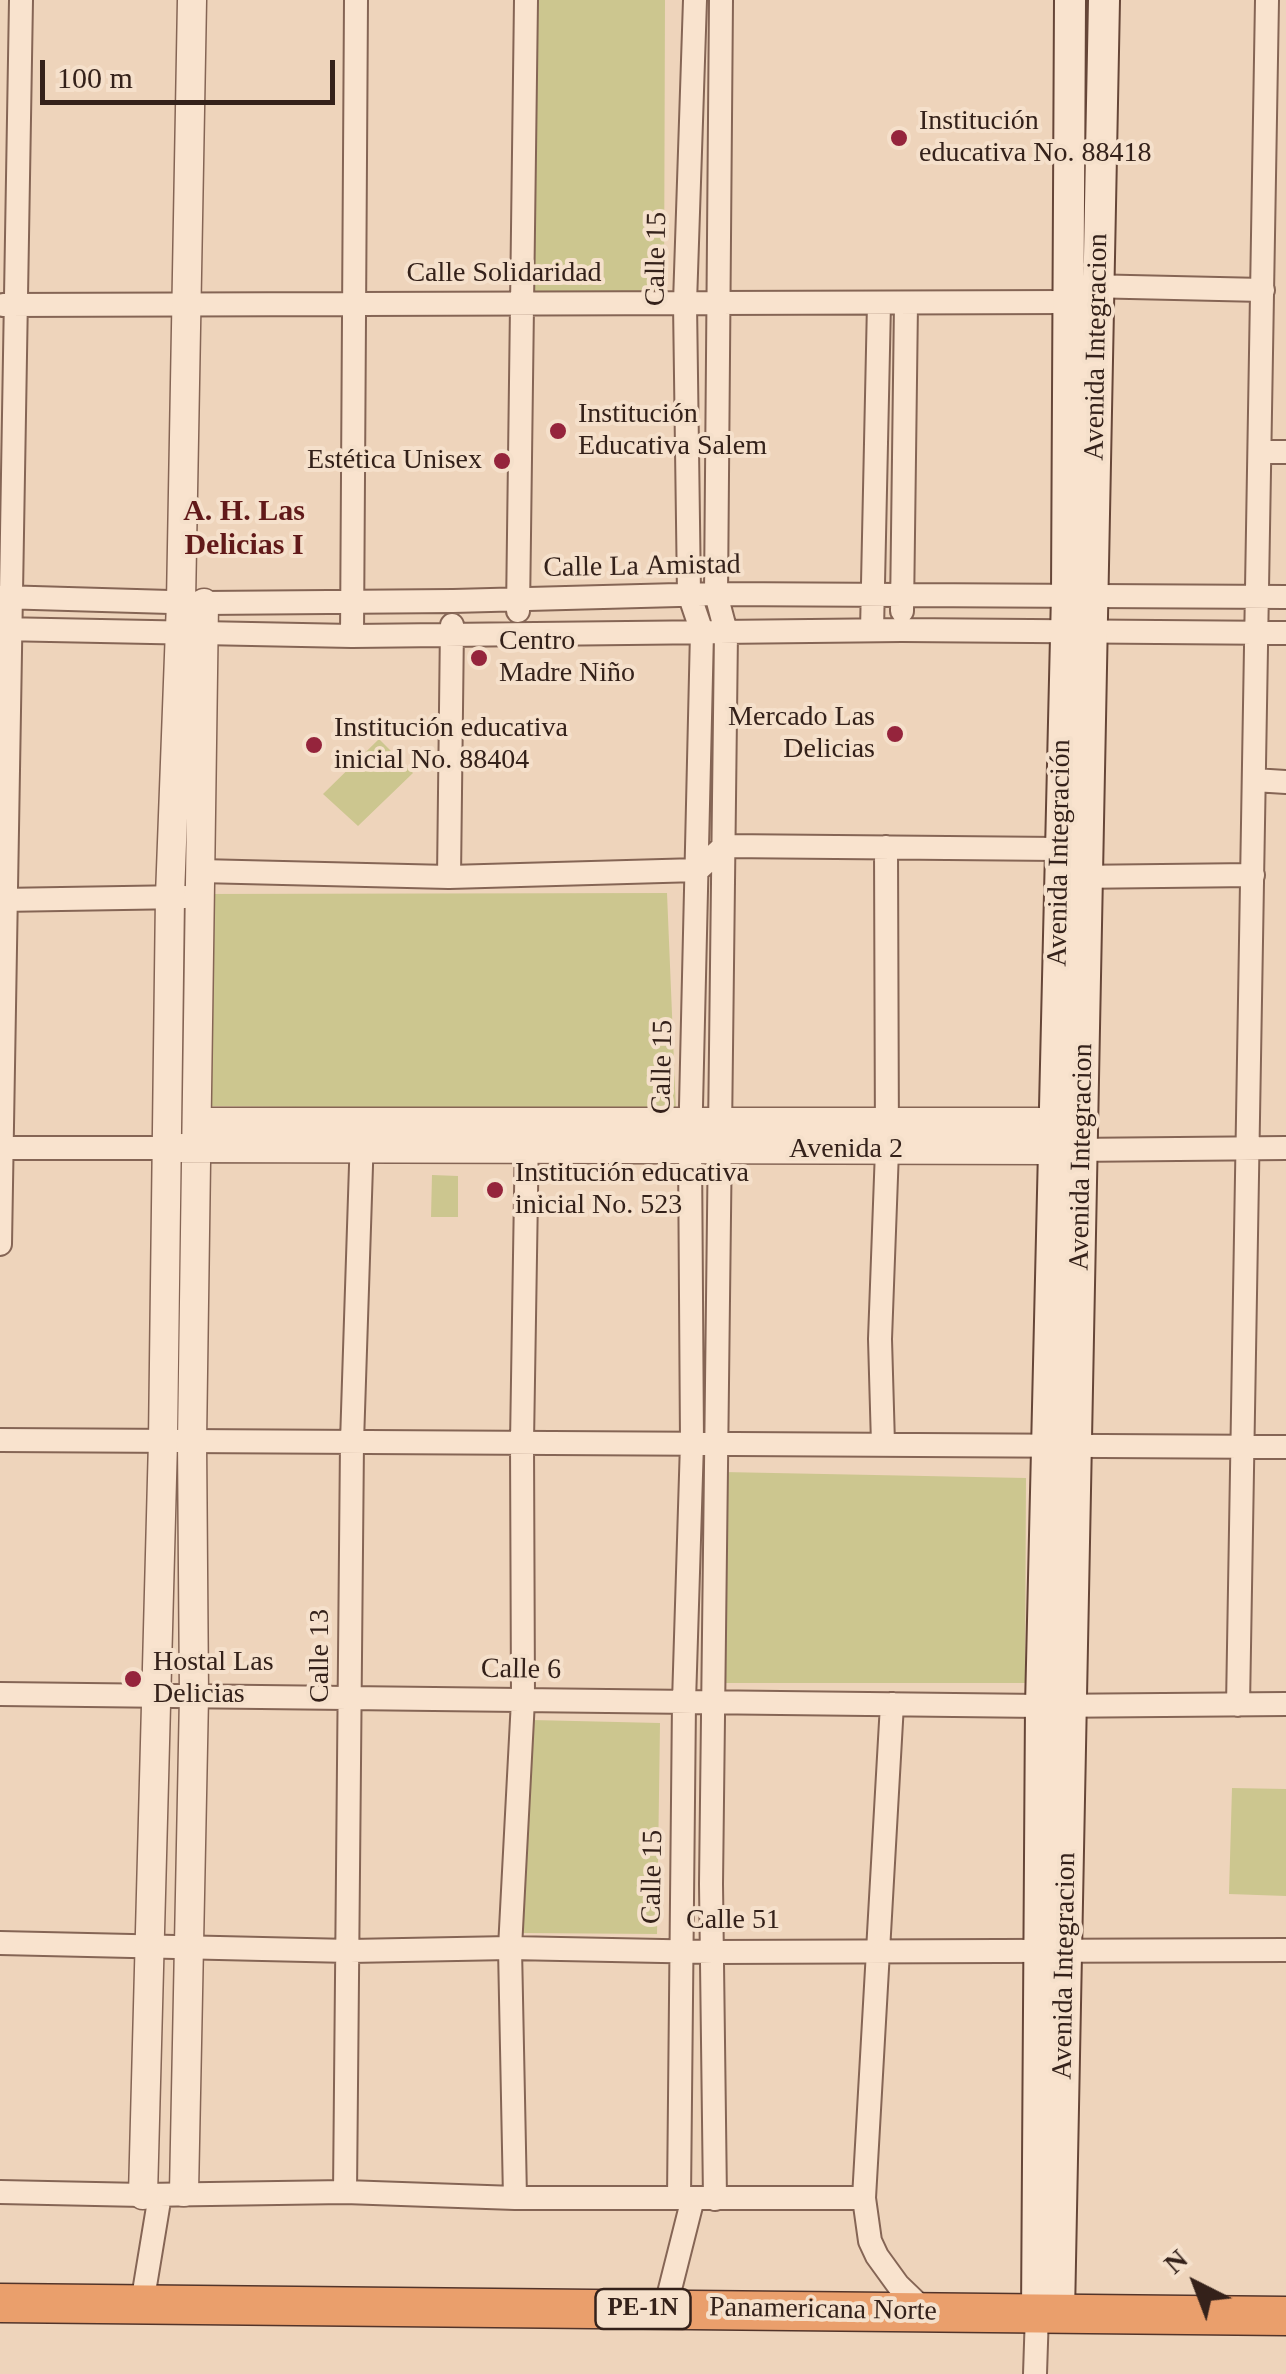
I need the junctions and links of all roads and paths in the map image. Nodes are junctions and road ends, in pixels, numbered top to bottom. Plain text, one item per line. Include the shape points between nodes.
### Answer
1 (21, 0) edge
2 (192, 0) edge
3 (356, 0) edge
4 (526, 0) edge
5 (694, 0) edge
6 (720, 0) edge
7 (1070, 0) edge
8 (1104, 0) edge
9 (1268, 0) edge
10 (1276, 109) edge
11 (1263, 290) junction
12 (1078, 291) junction
13 (906, 302) junction
14 (685, 303) junction
15 (719, 303) junction
16 (879, 303) junction
17 (187, 304) junction
18 (354, 304) junction
19 (522, 304) junction
20 (8, 305) edge
21 (1260, 452) junction
22 (1286, 452) edge
23 (690, 594) junction
24 (716, 594) junction
25 (872, 594) junction
26 (1080, 594) junction
27 (902, 596) junction
28 (5, 597) edge
29 (1257, 597) junction
30 (1286, 597) edge
31 (352, 600) junction
32 (518, 600) junction
33 (453, 601) junction
34 (192, 603) junction
35 (5, 629) edge
36 (872, 630) junction
37 (902, 630) junction
38 (702, 632) junction
39 (726, 632) junction
40 (1079, 632) junction
41 (518, 633) junction
42 (1256, 633) junction
43 (1286, 633) edge
44 (191, 634) junction
45 (352, 636) junction
46 (451, 636) junction
47 (1254, 780) junction
48 (1286, 782) edge
49 (724, 846) junction
50 (886, 847) junction
51 (1069, 868) junction
52 (698, 870) junction
53 (1252, 875) junction
54 (449, 876) junction
55 (189, 888) junction
56 (3, 900) edge
57 (198, 1135) junction
58 (362, 1135) junction
59 (527, 1135) junction
60 (704, 1136) junction
61 (886, 1136) junction
62 (1062, 1141) junction
63 (1, 1148) edge
64 (166, 1148) junction
65 (1286, 1148) edge
66 (1248, 1150) junction
67 (0, 1244) edge
68 (0, 1440) edge
69 (163, 1441) junction
70 (192, 1441) junction
71 (352, 1442) junction
72 (522, 1442) junction
73 (692, 1443) junction
74 (717, 1443) junction
75 (883, 1444) junction
76 (1063, 1444) junction
77 (1244, 1446) junction
78 (1286, 1447) edge
79 (0, 1694) edge
80 (156, 1696) junction
81 (194, 1696) junction
82 (351, 1698) junction
83 (523, 1700) junction
84 (684, 1702) junction
85 (714, 1702) junction
86 (892, 1704) junction
87 (1286, 1704) edge
88 (1238, 1705) junction
89 (1056, 1706) junction
90 (0, 1943) edge
91 (189, 1946) junction
92 (150, 1948) junction
93 (510, 1948) junction
94 (682, 1950) junction
95 (878, 1950) junction
96 (1053, 1950) junction
97 (1286, 1950) edge
98 (350, 1951) junction
99 (713, 1952) junction
100 (0, 2192) edge
101 (346, 2192) junction
102 (162, 2194) junction
103 (515, 2198) junction
104 (696, 2198) junction
105 (864, 2198) junction
106 (0, 2303) edge
107 (142, 2304) junction
108 (665, 2309) junction
109 (925, 2311) junction
110 (1048, 2313) junction
111 (1286, 2316) edge
112 (1035, 2374) edge

1 - 20 street
2 - 17 street
3 - 18 street
4 - 19 street
5 - 14 street, Calle 15
6 - 15 street
7 - 12 main road, Avenida Integración
8 - 12 main road, Avenida Integracion
9 - 10 street
10 - 11 street
11 - 12 street, Calle Solidaridad
11 - 21 street
12 - 13 street, Calle Solidaridad
12 - 26 main road, Avenida Integración
13 - 16 street, Calle Solidaridad
13 - 27 street
14 - 15 street, Calle Solidaridad
14 - 19 street, Calle Solidaridad
14 - 23 street, Calle 15
15 - 16 street, Calle Solidaridad
15 - 24 street
16 - 25 street
17 - 18 street, Calle Solidaridad
17 - 20 street, Calle Solidaridad
17 - 34 street
18 - 19 street, Calle Solidaridad
18 - 31 street
19 - 32 street
20 - 28 street
21 - 22 street
21 - 29 street
23 - 24 street, Calle La Amistad
23 - 32 street, Calle La Amistad
23 - 38 street, Calle 15
24 - 25 street, Calle La Amistad
24 - 39 street
25 - 27 street, Calle La Amistad
25 - 36 street
26 - 27 street, Calle La Amistad
26 - 29 street, Calle La Amistad
26 - 40 main road, Avenida Integración
27 - 37 street
28 - 34 street, Calle La Amistad
28 - 35 street
29 - 30 street, Calle La Amistad
29 - 42 street
31 - 33 street, Calle La Amistad
31 - 34 street, Calle La Amistad
31 - 45 street
32 - 33 street, Calle La Amistad
32 - 41 street
33 - 46 street
34 - 44 street
35 - 44 street
35 - 56 street
36 - 37 street
36 - 39 street
37 - 40 street
38 - 39 street
38 - 41 street
38 - 52 street, Calle 15
39 - 49 street
40 - 42 street
40 - 51 main road, Avenida Integración
41 - 46 street
42 - 43 street
42 - 47 street
44 - 45 street
44 - 55 street
44 - 55 street
45 - 46 street
46 - 54 street
47 - 48 street
47 - 53 street
49 - 50 street
49 - 52 street
49 - 60 street
50 - 51 street
50 - 61 street
51 - 53 street
51 - 62 main road, Avenida Integración
52 - 54 street
52 - 60 street, Calle 15
53 - 66 street
54 - 55 street
55 - 56 street
55 - 57 street
55 - 64 street
56 - 63 street
57 - 58 street, Avenida 2
57 - 64 street, Avenida 2
57 - 70 street
58 - 59 street, Avenida 2
58 - 71 street, Calle 13
59 - 60 street, Avenida 2
59 - 72 street
60 - 61 street, Avenida 2
60 - 73 street, Calle 15
60 - 74 street
61 - 62 street, Avenida 2
61 - 75 street
62 - 66 street, Avenida 2
62 - 76 main road, Avenida Integración
63 - 64 street
63 - 67 street
64 - 69 street
65 - 66 street, Avenida 2
66 - 77 street
68 - 69 street
69 - 70 street
69 - 80 street
70 - 71 street
70 - 81 street
71 - 72 street
71 - 82 street, Calle 13
72 - 73 street
72 - 83 street
73 - 74 street
73 - 84 street, Calle 15
74 - 75 street
74 - 85 street
75 - 76 street
76 - 77 street
76 - 89 main road, Avenida Integración
77 - 78 street
77 - 88 street
79 - 80 street, Calle 6
80 - 81 street, Calle 6
80 - 92 street
81 - 82 street, Calle 6
81 - 91 street
82 - 83 street, Calle 6
82 - 98 street, Calle 13
83 - 84 street, Calle 6
83 - 93 street
84 - 85 street, Calle 6
84 - 94 street, Calle 15
85 - 86 street, Calle 6
85 - 99 street
86 - 89 street, Calle 6
86 - 95 street
87 - 88 street, Calle 6
88 - 89 street, Calle 6
89 - 96 main road, Avenida Integración
90 - 92 street, Calle 51
91 - 92 street, Calle 51
91 - 98 street, Calle 51
91 - 102 street
92 - 102 street
93 - 94 street, Calle 51
93 - 98 street, Calle 51
93 - 103 street
94 - 99 street, Calle 51
94 - 104 street, Calle 15
95 - 96 street, Calle 51
95 - 99 street, Calle 51
95 - 105 street
96 - 97 street, Calle 51
96 - 110 main road, Avenida Integración
98 - 101 street, Calle 13
99 - 104 street
100 - 102 street
101 - 102 street
101 - 103 street
102 - 107 street
103 - 104 street
104 - 105 street
104 - 108 street
105 - 109 street via 877,2256
106 - 107 highway, Panamericana Norte / PE-1N
107 - 108 highway, Panamericana Norte / PE-1N
108 - 109 highway, Panamericana Norte / PE-1N
109 - 110 highway, Panamericana Norte / PE-1N
110 - 111 highway, Panamericana Norte / PE-1N
110 - 112 street

